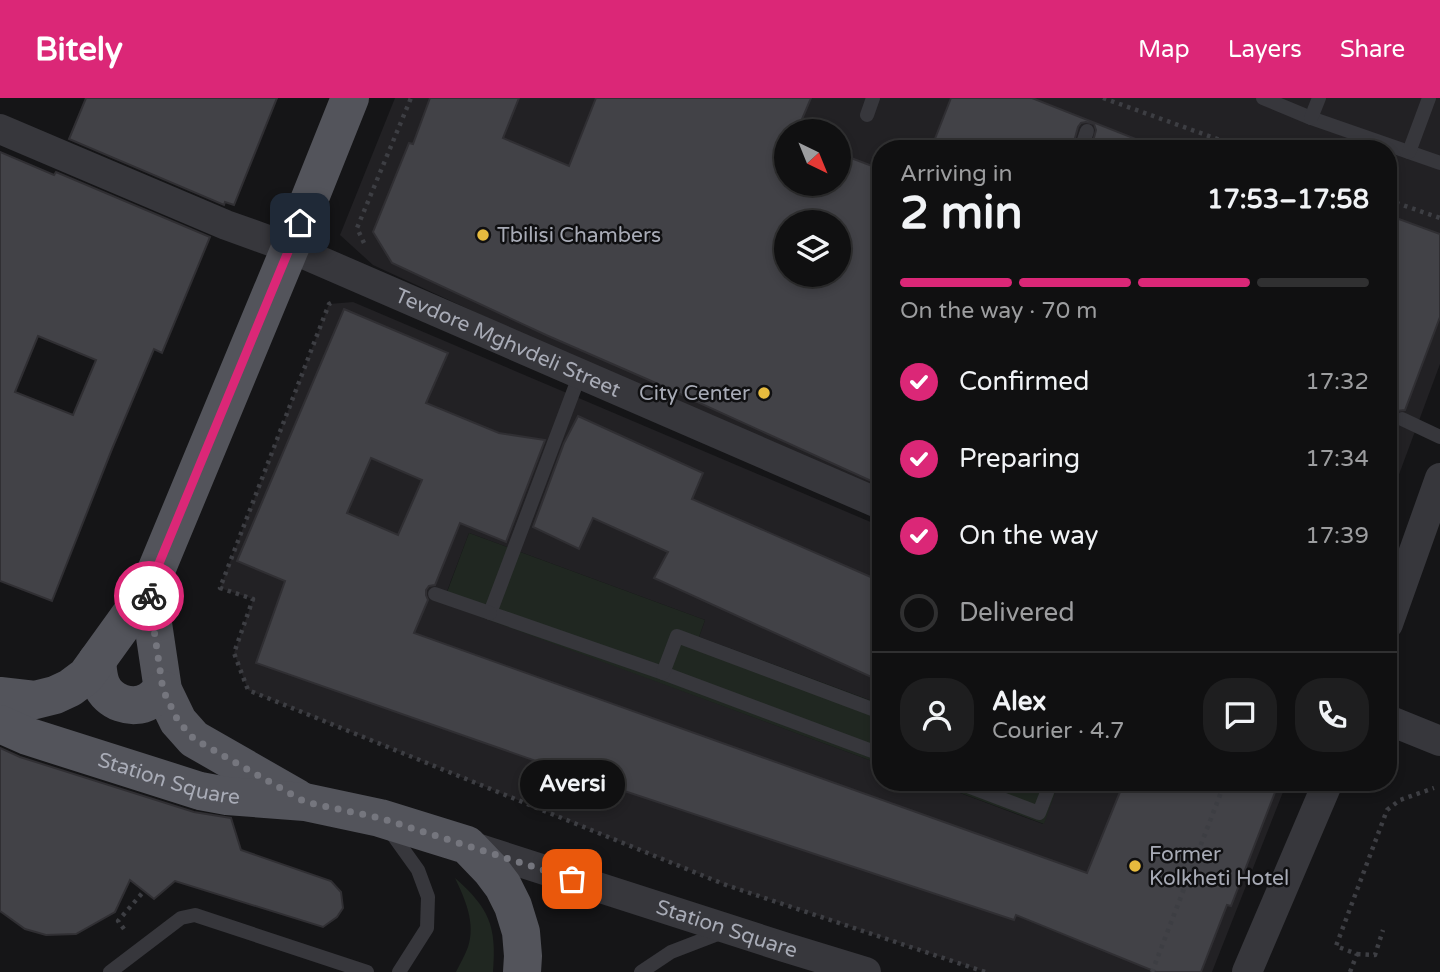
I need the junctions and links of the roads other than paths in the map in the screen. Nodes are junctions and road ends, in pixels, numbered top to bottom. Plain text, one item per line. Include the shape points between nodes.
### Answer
1 (350, 98) edge
2 (873, 98) edge
3 (1263, 98) edge
4 (1319, 98) edge
5 (1429, 98) edge
6 (867, 115) dead end
7 (1311, 118) junction
8 (0, 129) edge
9 (1087, 131) dead end
10 (1084, 140) edge
11 (1374, 140) edge
12 (1397, 148) edge
13 (1409, 152) junction
14 (1440, 163) edge
15 (290, 248) junction
16 (580, 374) junction
17 (1402, 419) dead end
18 (1440, 437) edge
19 (1440, 478) edge
20 (872, 501) edge
21 (148, 590) junction
22 (435, 594) dead end
23 (1397, 599) edge
24 (490, 614) junction
25 (97, 661) junction
26 (663, 673) junction
27 (163, 690) junction
28 (0, 696) edge
29 (872, 709) edge
30 (0, 724) edge
31 (1397, 724) edge
32 (1440, 741) edge
33 (872, 751) edge
34 (981, 791) edge
35 (1048, 791) edge
36 (1324, 791) edge
37 (305, 802) junction
38 (380, 818) junction
39 (467, 845) junction
40 (731, 929) junction
41 (784, 947) junction
42 (110, 972) edge
43 (367, 972) edge
44 (399, 972) edge
45 (522, 972) edge
46 (641, 972) edge
47 (808, 972) edge
48 (866, 972) edge
49 (1247, 972) edge

1 - 15 main road
2 - 6 lane
3 - 7 lane
4 - 7 lane
5 - 13 lane
7 - 11 lane
8 - 15 street, Tevdore Mghvdeli Street via 75,151 226,225
9 - 10 lane
12 - 13 lane
13 - 14 lane
15 - 16 street, Tevdore Mghvdeli Street
15 - 21 main road
16 - 20 street, Tevdore Mghvdeli Street
16 - 24 lane
17 - 18 lane
19 - 23 street
21 - 25 main road
21 - 27 main road
22 - 24 lane
24 - 26 lane
25 - 27 main road via 102,687 121,703 147,702
25 - 28 main road via 86,676 55,695 35,700
26 - 29 lane via 677,636
26 - 33 lane
27 - 37 main road via 178,721 194,739
30 - 37 main road, Station Square via 200,791
31 - 32 street
34 - 35 lane via 1039,813
36 - 49 street
37 - 38 main road, Station Square
38 - 39 main road, Station Square
38 - 44 lane via 418,870 428,897 427,928
39 - 40 street, Station Square
39 - 45 main road, Station Square via 491,870 513,906 521,932
40 - 41 street, Station Square
40 - 46 lane via 671,953
41 - 47 lane
41 - 48 street, Station Square
42 - 43 lane via 181,918 195,915

